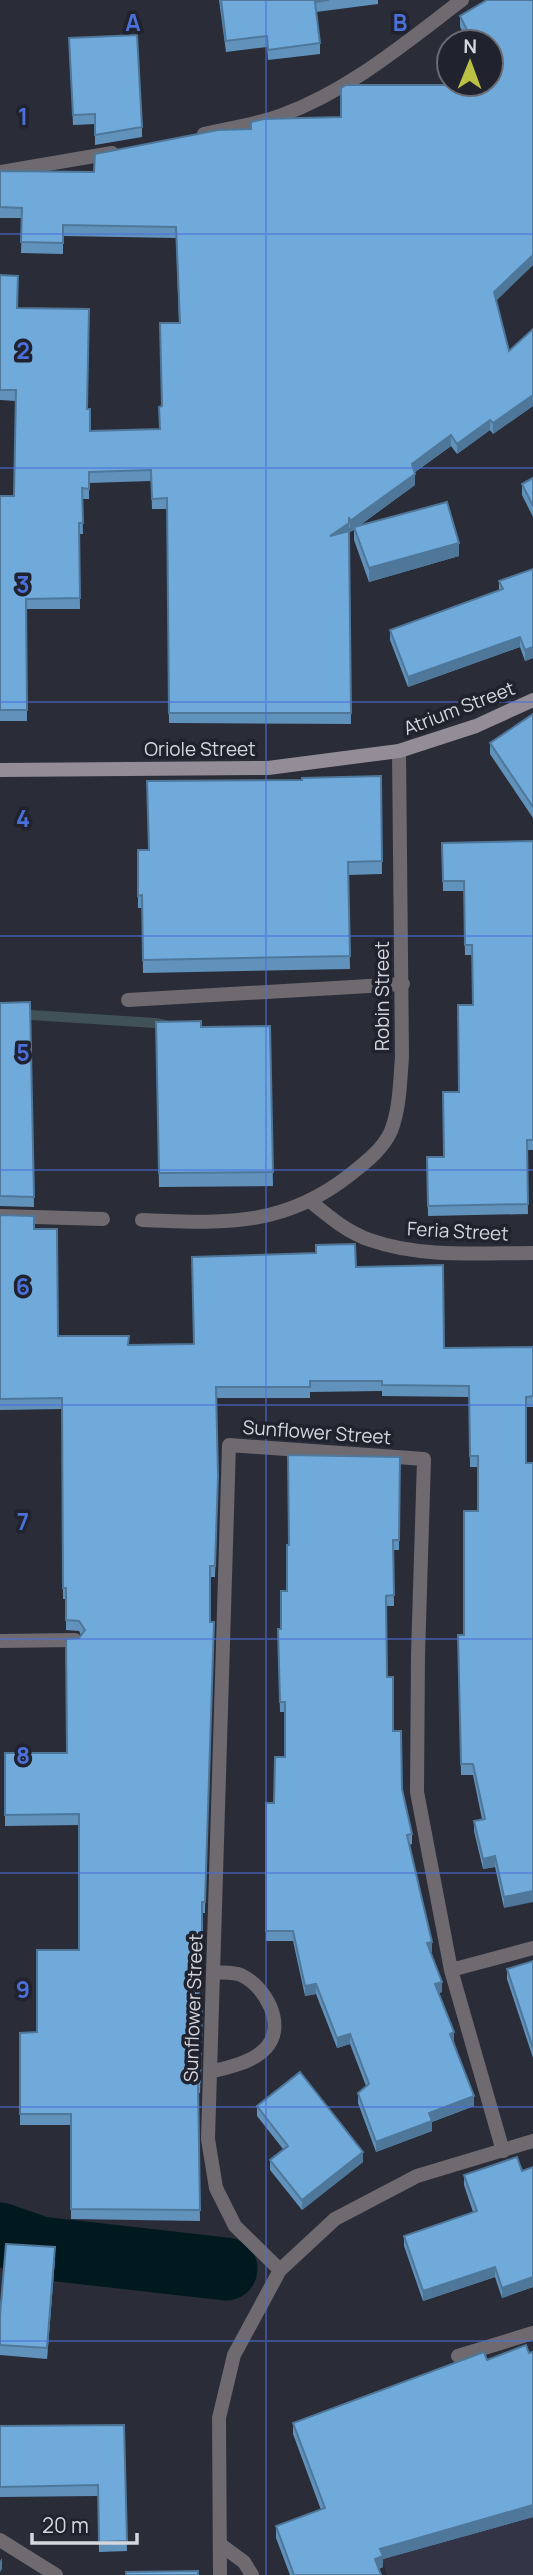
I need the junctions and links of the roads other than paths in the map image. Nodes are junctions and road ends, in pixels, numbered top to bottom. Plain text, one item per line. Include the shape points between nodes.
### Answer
1 (461, 0) edge
2 (187, 138) edge
3 (122, 151) edge
4 (0, 172) edge
5 (533, 700) edge
6 (399, 751) junction
7 (0, 770) edge
8 (403, 984) junction
9 (128, 1000) dead end
10 (310, 1201) junction
11 (0, 1216) edge
12 (103, 1219) dead end
13 (142, 1220) dead end
14 (533, 1253) edge
15 (75, 1640) edge
16 (0, 1641) edge
17 (533, 1948) edge
18 (451, 1970) junction
19 (213, 1972) junction
20 (210, 2072) junction
21 (533, 2141) edge
22 (503, 2151) junction
23 (280, 2270) junction
24 (533, 2333) edge
25 (458, 2356) dead end
26 (0, 2540) edge
27 (221, 2545) junction
28 (56, 2575) edge
29 (220, 2575) edge
30 (252, 2575) edge

1 - 2 street via 362,75 323,98 280,116
3 - 4 street
5 - 6 street, Atrium Street via 476,726
6 - 7 street, Oriole Street via 268,768
6 - 8 street, Robin Street
8 - 9 street
8 - 10 street, Robin Street via 402,1056 390,1132 371,1158
10 - 13 street, Robin Street via 247,1221
10 - 14 street, Feria Street via 334,1221 368,1239 407,1249
11 - 12 street
15 - 16 street
17 - 18 street
18 - 19 street, Sunflower Street via 417,1792 424,1459 229,1445
18 - 22 street, Sunflower Street
19 - 20 street, Sunflower Street
19 - 20 street via 238,1974 256,1984 271,2008 275,2025 267,2048 243,2063
20 - 23 street, Sunflower Street via 208,2139 216,2188 235,2226
21 - 22 street
22 - 23 street via 417,2176 335,2219
23 - 27 street via 234,2355 219,2418
24 - 25 street
26 - 28 street
27 - 29 street
27 - 30 street via 244,2562

